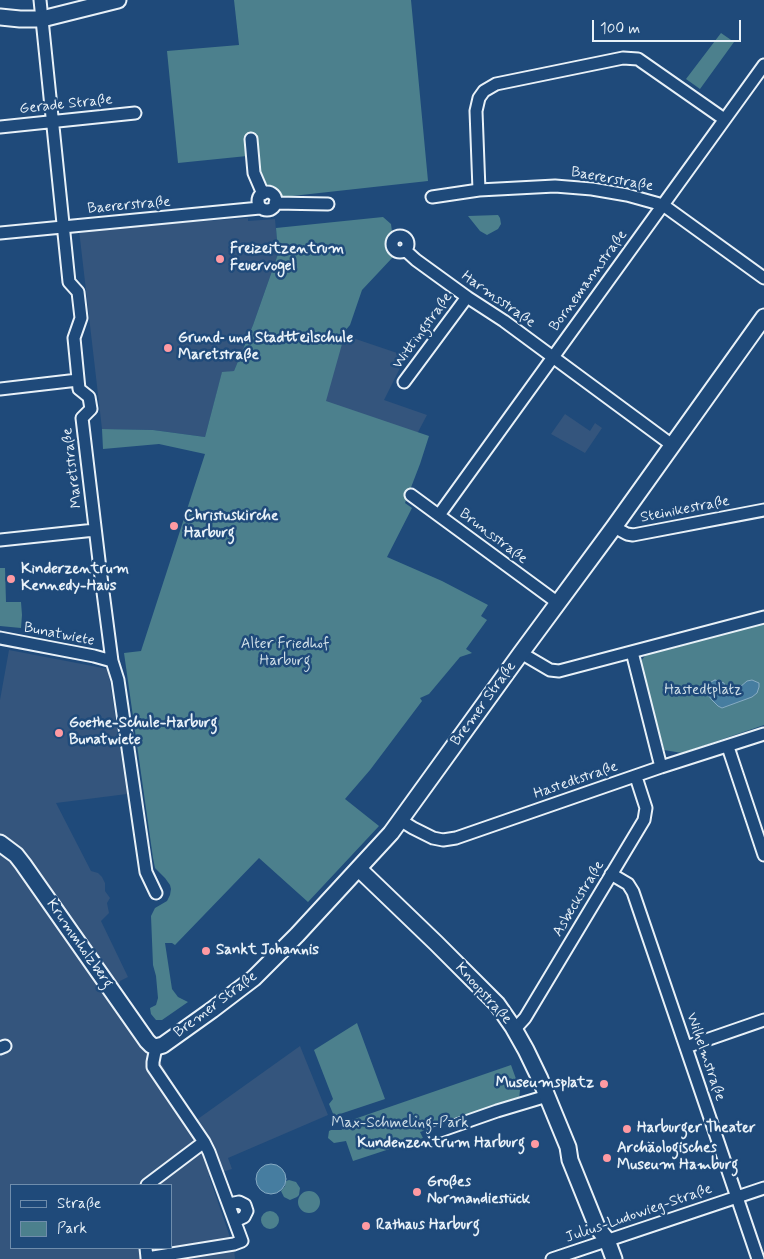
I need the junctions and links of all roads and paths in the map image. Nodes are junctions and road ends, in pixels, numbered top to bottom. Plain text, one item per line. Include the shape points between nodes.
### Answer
1 (40, 0) edge
2 (118, 0) edge
3 (0, 17) edge
4 (42, 19) junction
5 (764, 65) edge
6 (135, 113) dead end
7 (724, 119) junction
8 (53, 121) junction
9 (0, 126) edge
10 (251, 138) dead end
11 (479, 190) junction
12 (263, 194) junction
13 (432, 197) dead end
14 (275, 203) junction
15 (328, 204) dead end
16 (663, 205) junction
17 (260, 208) junction
18 (64, 226) junction
19 (0, 233) edge
20 (405, 250) dead end
21 (764, 278) edge
22 (466, 297) junction
23 (764, 317) edge
24 (552, 358) junction
25 (78, 380) junction
26 (404, 382) dead end
27 (0, 389) edge
28 (672, 445) junction
29 (411, 495) dead end
30 (764, 510) edge
31 (439, 515) junction
32 (614, 527) junction
33 (95, 530) junction
34 (0, 540) edge
35 (558, 603) junction
36 (764, 617) edge
37 (0, 638) edge
38 (632, 652) junction
39 (521, 653) junction
40 (112, 661) junction
41 (764, 734) edge
42 (728, 746) junction
43 (662, 768) junction
44 (636, 777) junction
45 (400, 820) junction
46 (0, 842) edge
47 (764, 855) edge
48 (359, 869) junction
49 (611, 874) junction
50 (156, 892) dead end
51 (764, 1020) edge
52 (514, 1030) junction
53 (156, 1047) junction
54 (686, 1048) junction
55 (547, 1096) junction
56 (434, 1132) dead end
57 (204, 1142) junction
58 (149, 1184) edge
59 (764, 1188) edge
60 (737, 1197) junction
61 (606, 1240) junction
62 (147, 1253) edge
63 (552, 1259) edge
64 (614, 1259) edge
65 (758, 1259) edge

1 - 4 street, Maretstraße
2 - 4 main road
3 - 4 main road
4 - 8 street, Maretstraße
5 - 7 street, Bornemannstraße
6 - 8 street, Gerade Straße
7 - 11 street via 638,59 623,58 496,84 478,98
7 - 16 street, Bornemannstraße
8 - 9 street, Gerade Straße
8 - 18 street, Maretstraße
10 - 12 street via 254,173
11 - 13 street, Baererstraße
11 - 16 street, Baererstraße via 555,186 592,189
12 - 14 street via 272,194
12 - 17 street via 258,198
14 - 15 street, Baererstraße
14 - 17 street, Baererstraße via 269,210
16 - 21 street, Baererstraße
16 - 24 street, Bornemannstraße
17 - 18 street, Baererstraße
18 - 19 street, Baererstraße
18 - 25 street, Maretstraße via 69,282 78,292 81,318 74,338
20 - 22 street, Harmsstraße
22 - 24 street, Harmsstraße
22 - 26 street, Wittingstraße
23 - 28 main road, Bremer Straße
24 - 28 street, Harmsstraße
24 - 31 street, Bornemannstraße
25 - 27 street
25 - 33 street, Maretstraße via 79,390 89,397 91,409 82,418
28 - 32 main road, Bremer Straße
29 - 31 street, Brunsstraße
30 - 32 street, Steinikestraße via 633,535
31 - 35 street, Brunsstraße
32 - 35 main road, Bremer Straße
33 - 34 street
33 - 40 street, Maretstraße
35 - 39 main road, Bremer Straße
36 - 38 street
37 - 40 street, Bunatwiete
38 - 39 street via 559,671 550,670
38 - 43 street
39 - 45 main road, Bremer Straße
40 - 50 street, Maretstraße via 118,680 146,872
41 - 42 street, Hastedtstraße
42 - 43 street, Hastedtstraße
42 - 47 street
43 - 44 street, Hastedtstraße
44 - 45 street, Hastedtstraße via 452,839 433,838
44 - 49 street, Asbeckstraße via 646,808 644,820
45 - 48 main road, Bremer Straße
46 - 53 main road, Krummholzberg via 23,864 143,1036
48 - 52 main road, Knoopstraße via 497,1004
48 - 53 main road, Bremer Straße via 254,978 202,1018
49 - 52 street, Asbeckstraße via 526,1018
49 - 54 street, Wilhelmstraße via 628,884 633,892
51 - 54 street
52 - 55 main road, Knoopstraße
53 - 57 street via 153,1067
54 - 60 street, Wilhelmstraße
55 - 56 street
55 - 61 main road, Knoopstraße via 568,1147 578,1156 606,1224
57 - 58 street
57 - 62 street via 242,1241
59 - 60 street, Julius-Ludowieg-Straße
60 - 61 street, Julius-Ludowieg-Straße
60 - 65 street, Wilhelmstraße
61 - 63 street, Julius-Ludowieg-Straße
61 - 64 main road, Knoopstraße

